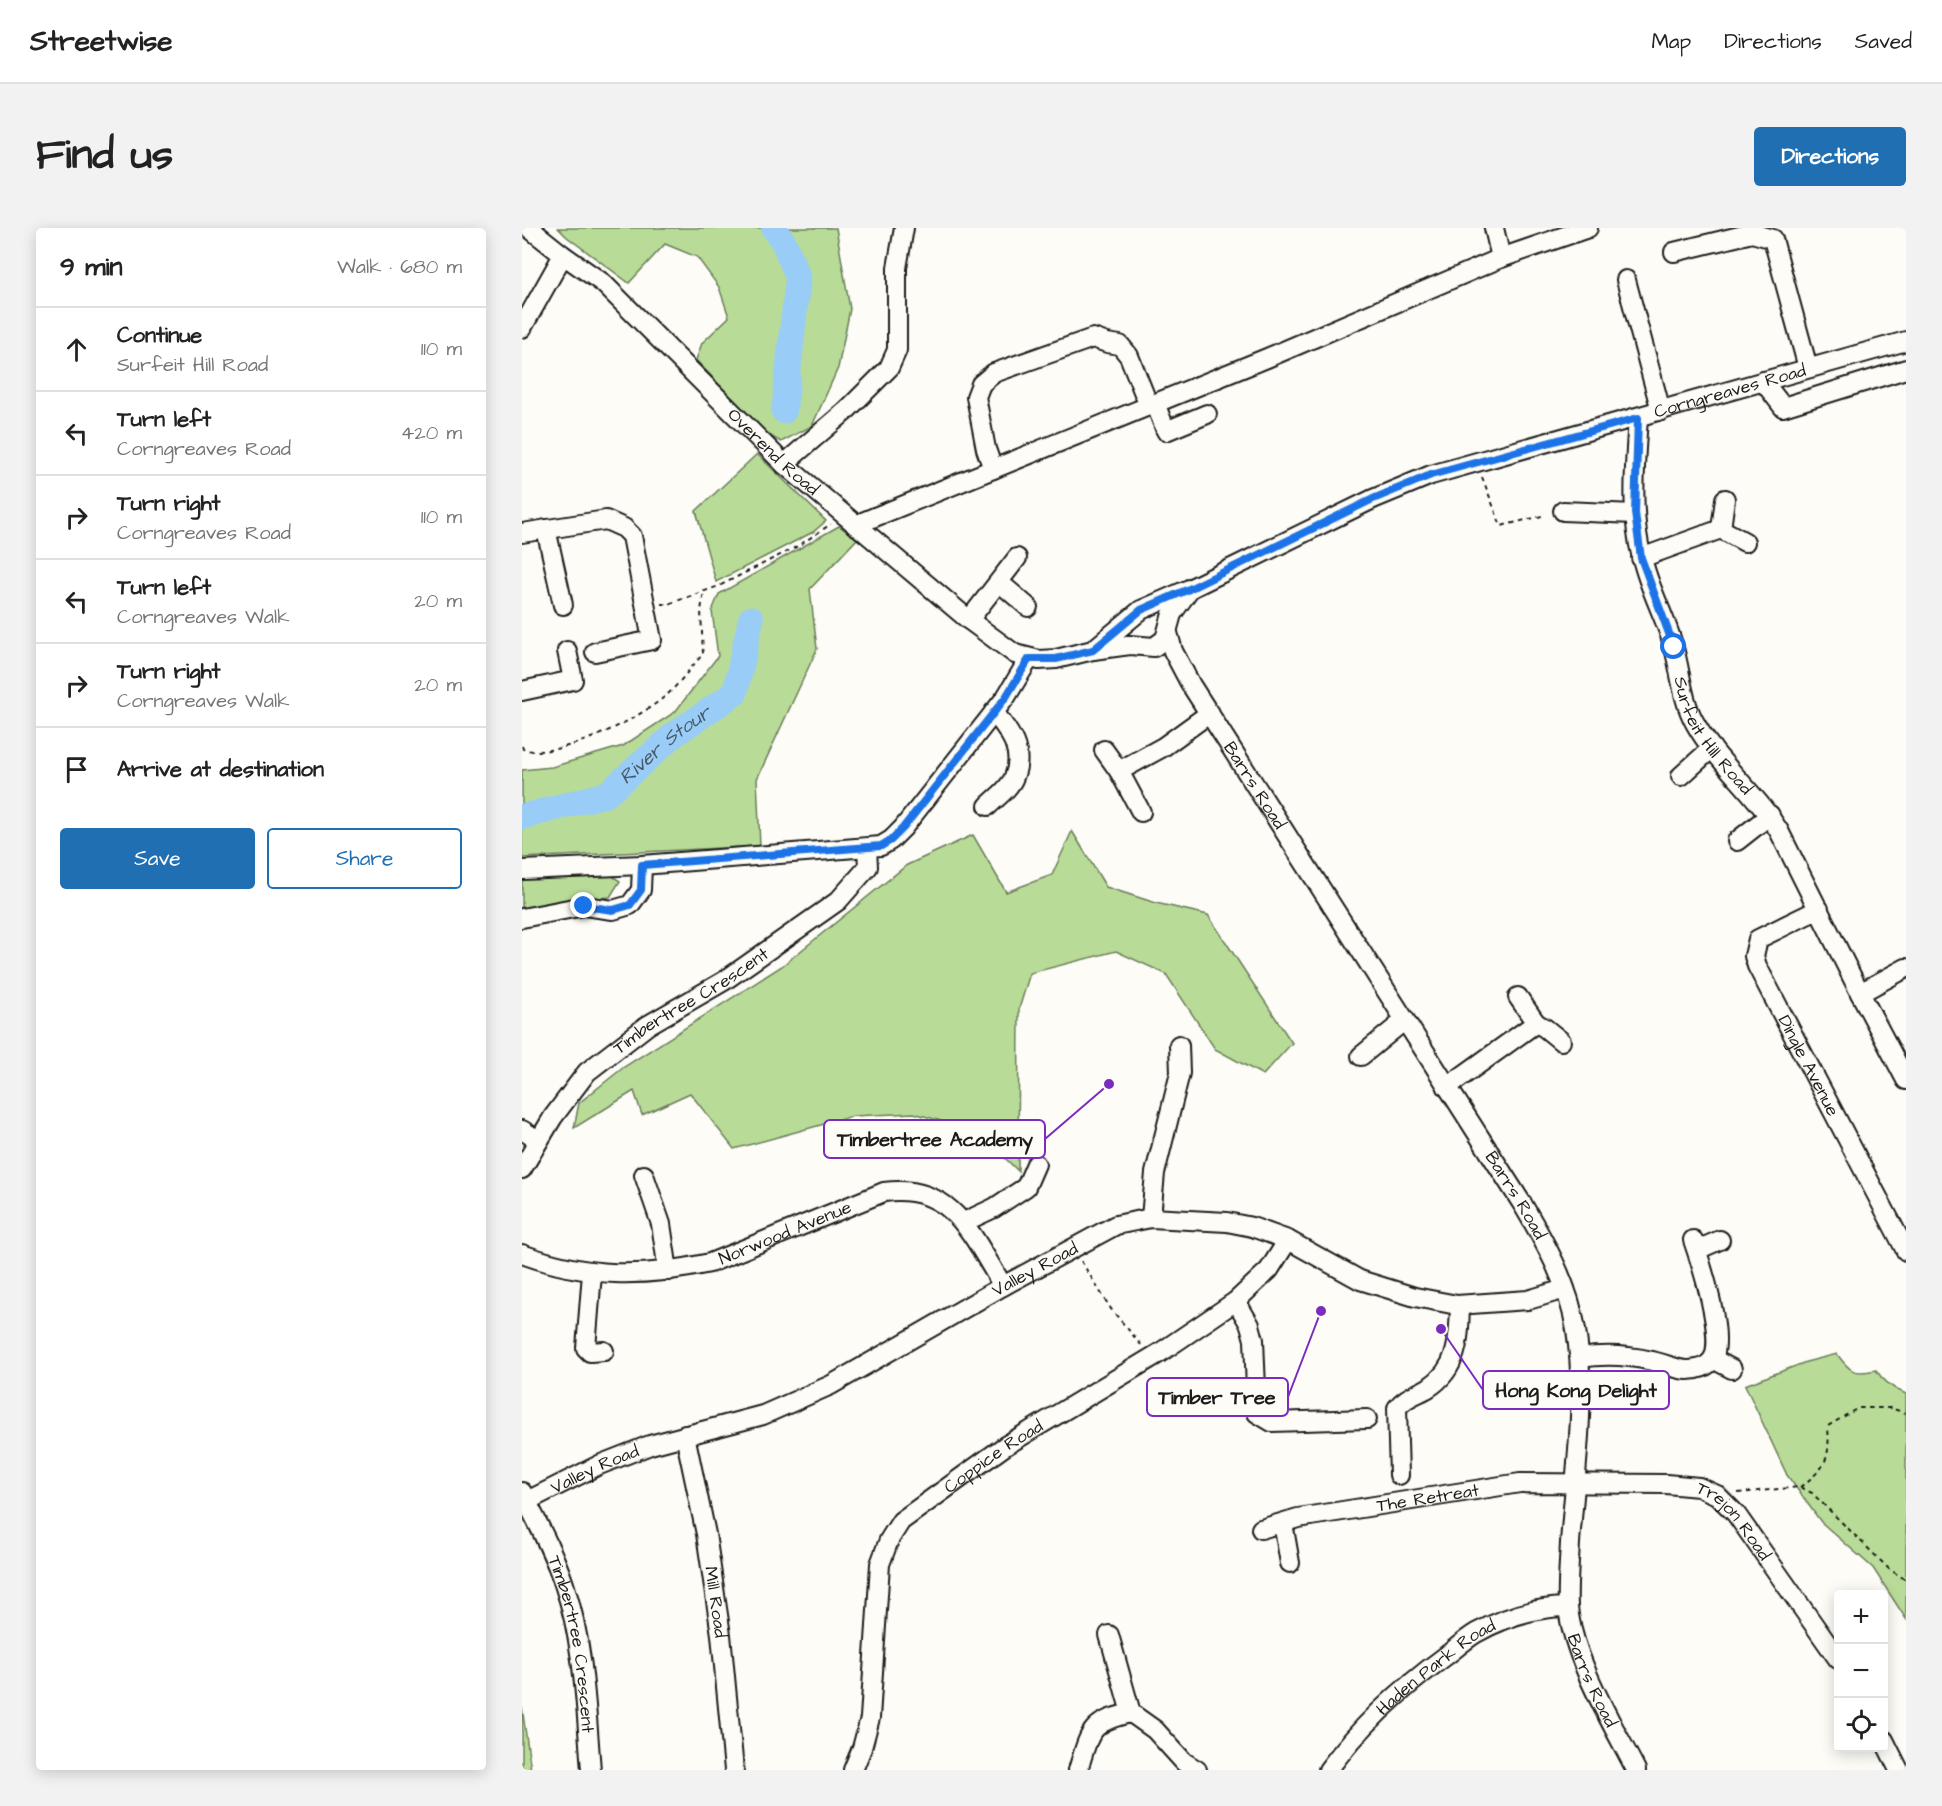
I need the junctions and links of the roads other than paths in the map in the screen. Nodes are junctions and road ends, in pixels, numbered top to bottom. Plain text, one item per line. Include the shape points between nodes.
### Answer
1 (529, 228) edge
2 (904, 228) edge
3 (1494, 228) edge
4 (1588, 228) edge
5 (1674, 252) dead end
6 (563, 255) junction
7 (1501, 258) junction
8 (1626, 280) dead end
9 (522, 328) edge
10 (1906, 341) edge
11 (1808, 368) junction
12 (1906, 369) edge
13 (1763, 381) junction
14 (1152, 405) junction
15 (1661, 411) junction
16 (1207, 414) dead end
17 (1638, 418) junction
18 (784, 464) junction
19 (993, 469) junction
20 (1725, 499) dead end
21 (1563, 511) road end
22 (1635, 513) junction
23 (848, 520) junction
24 (546, 529) junction
25 (1720, 529) junction
26 (522, 533) edge
27 (1745, 542) dead end
28 (1017, 558) dead end
29 (1641, 558) junction
30 (1000, 583) junction
31 (1189, 589) junction
32 (563, 604) dead end
33 (1028, 607) dead end
34 (1140, 614) junction
35 (969, 620) junction
36 (1168, 630) junction
37 (1144, 647) junction
38 (1093, 650) junction
39 (567, 651) dead end
40 (595, 652) dead end
41 (1029, 659) junction
42 (1191, 685) junction
43 (527, 690) edge
44 (994, 712) junction
45 (1210, 713) junction
46 (1712, 748) junction
47 (1104, 750) dead end
48 (1119, 771) junction
49 (1680, 776) dead end
50 (988, 806) dead end
51 (1141, 812) dead end
52 (1770, 815) junction
53 (1737, 841) dead end
54 (867, 848) junction
55 (642, 865) junction
56 (522, 870) edge
57 (1819, 909) junction
58 (522, 918) edge
59 (1906, 968) edge
60 (1860, 993) junction
61 (1518, 997) dead end
62 (1405, 1020) junction
63 (1536, 1023) junction
64 (1561, 1041) dead end
65 (1179, 1045) dead end
66 (1361, 1056) dead end
67 (1906, 1080) edge
68 (1447, 1087) junction
69 (522, 1130) edge
70 (538, 1140) junction
71 (1036, 1164) dead end
72 (522, 1169) edge
73 (644, 1175) dead end
74 (1151, 1218) junction
75 (964, 1222) junction
76 (1288, 1240) junction
77 (1720, 1240) dead end
78 (1906, 1251) edge
79 (522, 1254) edge
80 (668, 1271) junction
81 (592, 1273) junction
82 (1003, 1286) junction
83 (1565, 1289) junction
84 (1236, 1301) junction
85 (1460, 1305) junction
86 (604, 1351) dead end
87 (1580, 1358) junction
88 (1713, 1359) junction
89 (1732, 1369) dead end
90 (1360, 1424) dead end
91 (685, 1435) junction
92 (1399, 1475) dead end
93 (1574, 1482) junction
94 (524, 1496) edge
95 (1283, 1523) junction
96 (1261, 1529) dead end
97 (1290, 1563) dead end
98 (1569, 1607) junction
99 (1109, 1635) dead end
100 (1834, 1652) edge
101 (1131, 1713) junction
102 (1888, 1748) edge
103 (1338, 1766) edge
104 (591, 1770) edge
105 (734, 1770) edge
106 (853, 1770) edge
107 (1078, 1770) edge
108 (1197, 1770) edge
109 (1636, 1770) edge
110 (1899, 1770) edge

1 - 6 street, Overend Road
2 - 18 street via 897,268 897,350 889,368
3 - 7 street
4 - 7 street
5 - 11 street via 1752,233 1773,239
6 - 9 street
6 - 18 street, Overend Road via 603,283
7 - 14 street
8 - 15 street
10 - 11 street, Corngreaves Road
11 - 13 street, Corngreaves Road
12 - 13 street via 1783,407
13 - 15 street, Corngreaves Road
14 - 16 street via 1166,431
14 - 19 street
14 - 19 street via 1120,345 1094,338 994,373 981,384 976,397
15 - 17 street, Corngreaves Road
17 - 22 street, Surfeit Hill Road
17 - 31 street, Corngreaves Road via 1431,475 1373,499
18 - 23 street, Overend Road
19 - 23 street
20 - 25 street
21 - 22 street
22 - 29 street, Surfeit Hill Road
23 - 35 street, Overend Road
24 - 26 street
24 - 32 street
24 - 40 street via 606,520 632,536 652,640
25 - 27 street
25 - 29 street
28 - 30 street
29 - 46 street, Surfeit Hill Road via 1674,647 1694,721
30 - 33 street
30 - 35 street
31 - 34 street, Corngreaves Road
31 - 36 street, Corngreaves Road via 1172,614
34 - 36 street via 1153,609 1164,615
34 - 37 street via 1130,624 1132,637
34 - 38 street, Corngreaves Road
35 - 41 street, Overend Road via 1005,648
36 - 37 street via 1160,644
36 - 42 street, Barrs Road via 1173,651
37 - 38 street, Corngreaves Road
37 - 42 street, Barrs Road via 1164,658
38 - 41 street, Corngreaves Road via 1056,659
39 - 43 street via 573,680
41 - 44 street
42 - 45 street, Barrs Road
44 - 50 street via 1012,736 1018,758 1014,778
44 - 54 street via 903,828 881,846
45 - 48 street via 1163,747
45 - 62 street, Barrs Road
46 - 49 street
46 - 52 street, Surfeit Hill Road
47 - 48 street
48 - 51 street
52 - 53 street
52 - 57 street, Surfeit Hill Road
54 - 55 street
54 - 70 street, Timbertree Crescent via 868,867 838,901 724,981 618,1047 587,1072
55 - 56 street
55 - 58 street via 641,890 630,905 613,910 584,906
57 - 60 street, Surfeit Hill Road
57 - 78 street, Dingle Avenue via 1758,939 1754,956
59 - 60 street
60 - 67 street, Surfeit Hill Road
61 - 63 street
62 - 66 street
62 - 68 street, Barrs Road
63 - 64 street
63 - 68 street
65 - 74 street via 1180,1073 1155,1173
68 - 83 street, Barrs Road via 1547,1245
69 - 70 street
70 - 72 street, Timbertree Crescent
71 - 75 street via 1026,1187
73 - 80 street via 661,1224
74 - 76 street, Valley Road via 1227,1222
74 - 82 street, Valley Road via 1116,1225
75 - 80 street, Norwood Avenue via 932,1197 908,1191 884,1192 710,1263
75 - 82 street, Norwood Avenue
76 - 84 street, Coppice Road via 1269,1270
76 - 85 street, Valley Road via 1360,1280 1414,1297
77 - 88 street via 1695,1245 1714,1316
79 - 81 street, Norwood Avenue
80 - 81 street, Norwood Avenue
81 - 86 street via 586,1348 590,1352
82 - 91 street, Valley Road via 831,1385 763,1415
83 - 85 street, Valley Road via 1528,1300
83 - 87 street, Barrs Road
84 - 90 street via 1254,1340 1257,1413 1272,1422
84 - 106 street, Coppice Road via 1005,1446 901,1521 880,1564 870,1718
85 - 92 street via 1455,1355 1443,1376 1404,1399 1397,1408
87 - 88 street via 1617,1355 1686,1370 1706,1366
87 - 93 street, Barrs Road
88 - 89 street
91 - 94 street, Valley Road via 650,1445
91 - 105 street, Mill Road via 706,1534 721,1635
93 - 95 street, The Retreat via 1520,1483
93 - 98 street, Barrs Road
93 - 100 street, Trejon Road via 1666,1484 1699,1487 1717,1495 1736,1514
94 - 104 street, Timbertree Crescent via 565,1586 578,1643
95 - 96 street, The Retreat
95 - 97 street
98 - 103 street, Haden Park Road via 1521,1613 1476,1633 1368,1722
98 - 109 street, Barrs Road via 1587,1671
99 - 101 street
101 - 107 street via 1097,1725
101 - 108 street
102 - 110 street

